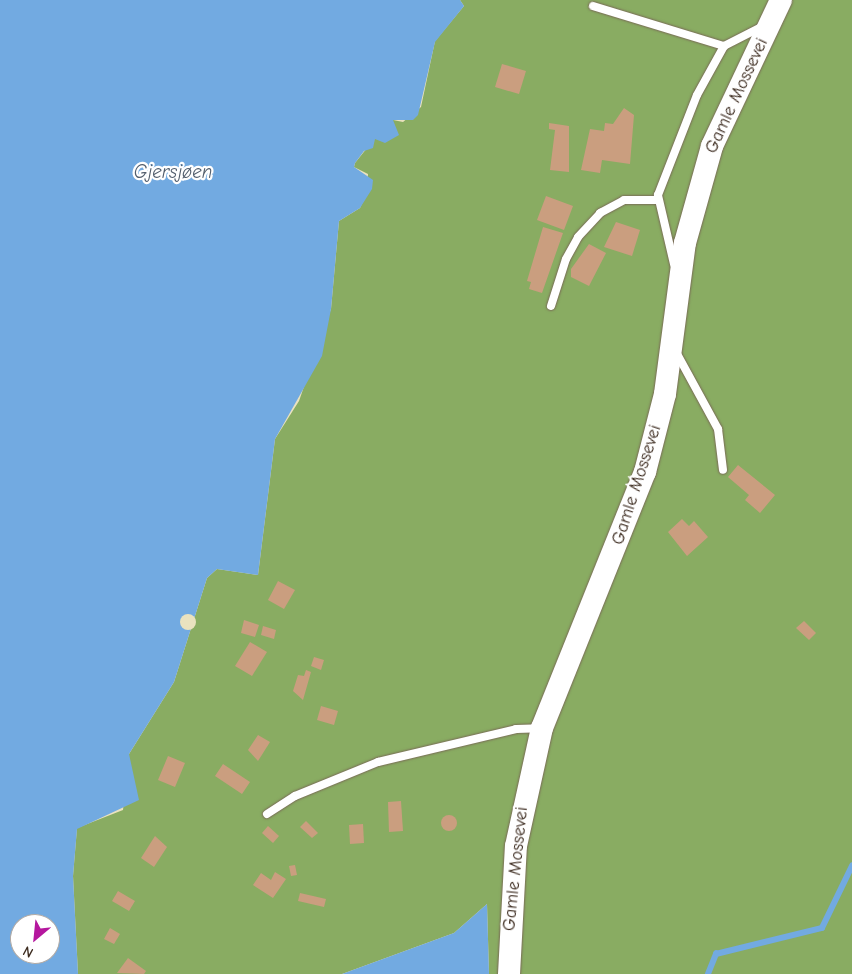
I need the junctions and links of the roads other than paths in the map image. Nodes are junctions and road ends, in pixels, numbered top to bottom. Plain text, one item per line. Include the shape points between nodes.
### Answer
1 (781, 0) edge
2 (593, 6) dead end
3 (772, 22) junction
4 (724, 46) junction
5 (657, 200) junction
6 (680, 283) junction
7 (551, 306) dead end
8 (672, 346) junction
9 (723, 470) dead end
10 (542, 728) junction
11 (267, 814) dead end
12 (509, 974) edge

1 - 3 main road, Gamle Mossevei
2 - 4 lane
3 - 4 lane
3 - 6 main road, Gamle Mossevei via 712,146 692,210
4 - 5 lane via 697,95
5 - 6 lane
5 - 7 lane via 624,200 600,214 566,259
6 - 8 main road, Gamle Mossevei
8 - 9 lane via 718,429
8 - 10 main road, Gamle Mossevei via 645,472
10 - 11 lane via 516,729 378,762 303,792
10 - 12 main road, Gamle Mossevei via 518,829

